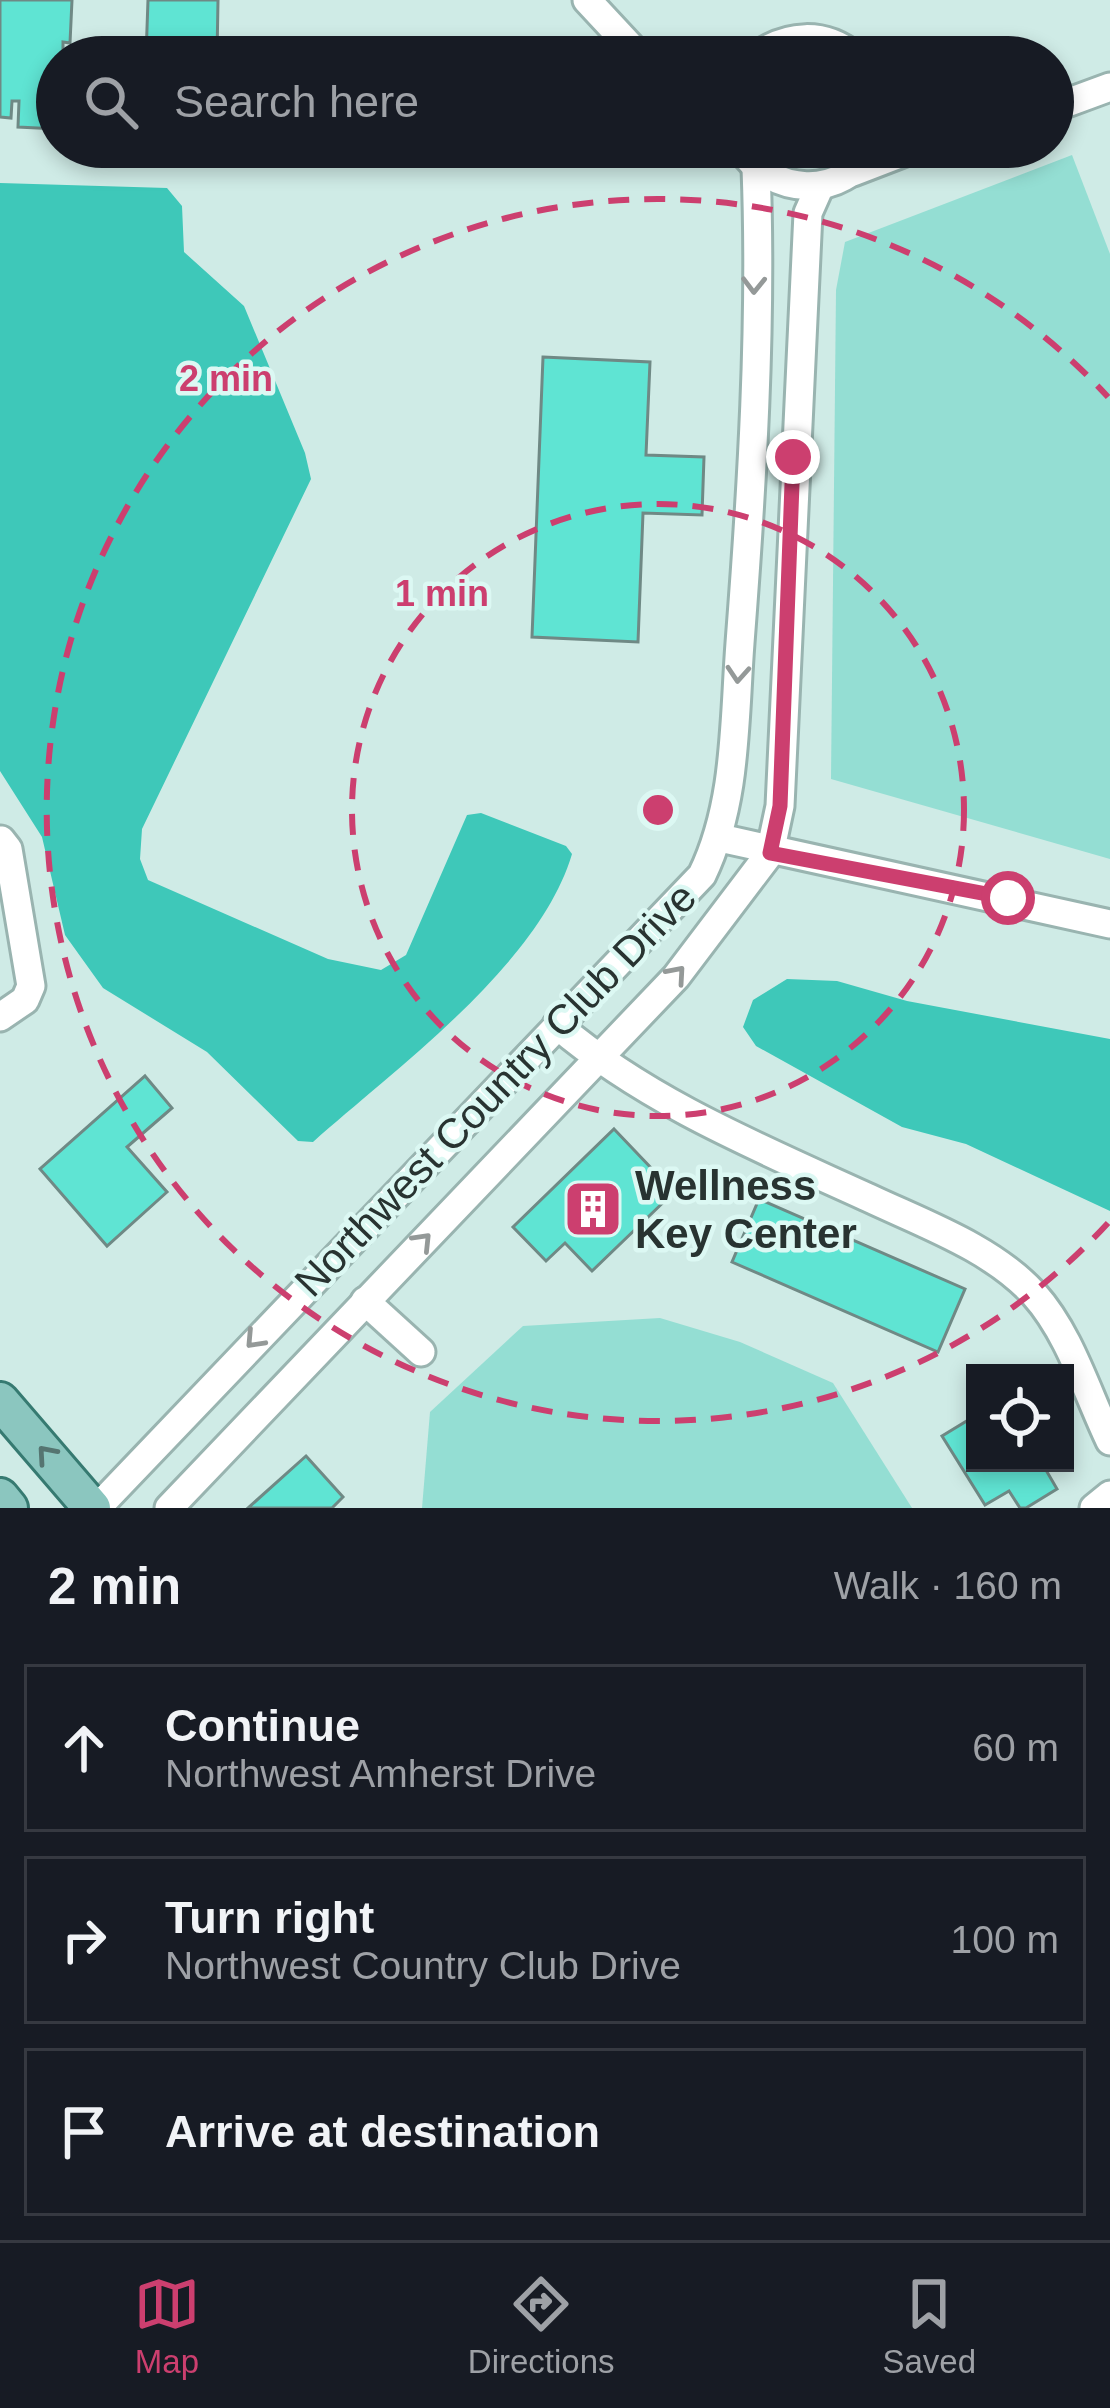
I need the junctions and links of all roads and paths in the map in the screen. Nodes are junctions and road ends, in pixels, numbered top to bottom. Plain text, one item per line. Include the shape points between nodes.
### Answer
1 (587, 0) edge
2 (620, 36) edge
3 (1110, 86) edge
4 (1074, 100) edge
5 (748, 168) edge
6 (765, 168) edge
7 (854, 168) edge
8 (865, 168) edge
9 (849, 174) junction
10 (820, 186) junction
11 (719, 838) junction
12 (1, 840) edge
13 (770, 853) junction
14 (1110, 924) edge
15 (0, 1017) edge
16 (557, 1025) junction
17 (597, 1060) junction
18 (365, 1301) junction
19 (421, 1352) dead end
20 (0, 1401) edge
21 (1110, 1441) edge
22 (1110, 1495) edge
23 (0, 1498) edge
24 (9, 1508) edge
25 (94, 1508) edge
26 (169, 1508) edge
27 (1094, 1508) edge

1 - 2 street
3 - 4 street
5 -> 11 street, Northwest Country Club Drive via 748,542
6 - 10 street via 797,187
7 - 9 street
8 - 9 street
9 - 10 street
10 - 13 street, Northwest Country Club Drive via 808,213 780,806
11 - 13 street
11 - 16 street, Northwest Country Club Drive via 702,875
12 - 15 street via 31,986
13 - 14 street
17 -> 13 street, Northwest Country Club Drive via 676,976
16 - 17 street
16 -> 25 street, Northwest Country Club Drive
18 -> 17 street, Northwest Country Club Drive
17 - 21 street via 995,1262 1035,1294
18 - 19 street
18 - 26 street, Northwest Country Club Drive
25 -> 20 main road
22 - 27 street
23 - 24 main road

